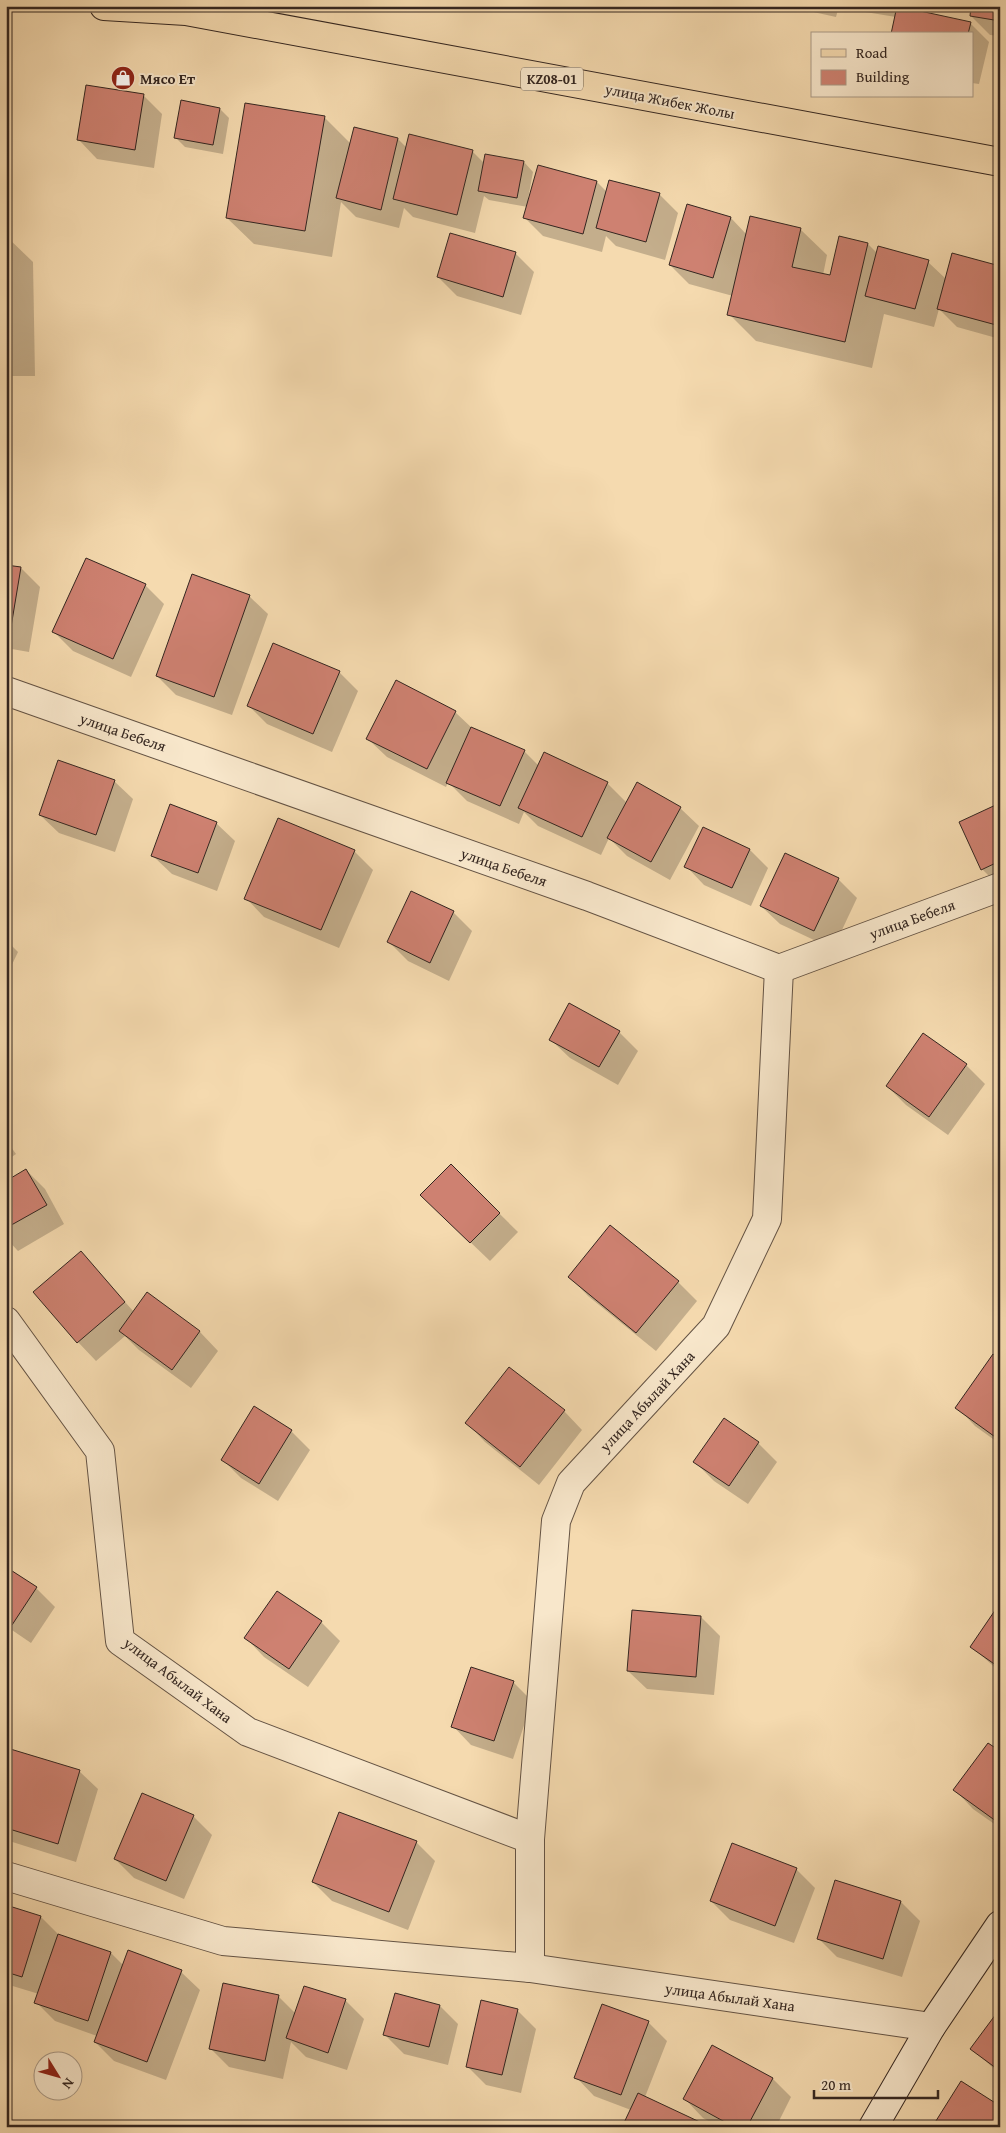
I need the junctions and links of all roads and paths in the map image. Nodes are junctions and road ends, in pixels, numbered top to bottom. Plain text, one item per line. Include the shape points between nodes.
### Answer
1 (104, 6) edge
2 (185, 9) edge
3 (1000, 162) edge
4 (6, 690) edge
5 (1000, 887) edge
6 (779, 969) junction
7 (6, 1321) edge
8 (530, 1839) junction
9 (6, 1876) edge
10 (1000, 1925) edge
11 (530, 1968) junction
12 (931, 2027) junction
13 (873, 2127) edge

1 - 2 main road, улица Жибек Жолы / KZ08-01
2 - 3 main road, улица Жибек Жолы / KZ08-01
4 - 6 street, улица Бебеля via 587,896
5 - 6 street, улица Бебеля
6 - 8 street, улица Абылай Хана via 767,1219 716,1326 571,1483 556,1521
7 - 8 street, улица Абылай Хана via 100,1452 120,1641 248,1732
8 - 11 street, улица Абылай Хана
9 - 11 street, улица Абылай Хана via 224,1941
10 - 12 street
11 - 12 street, улица Абылай Хана
12 - 13 street

